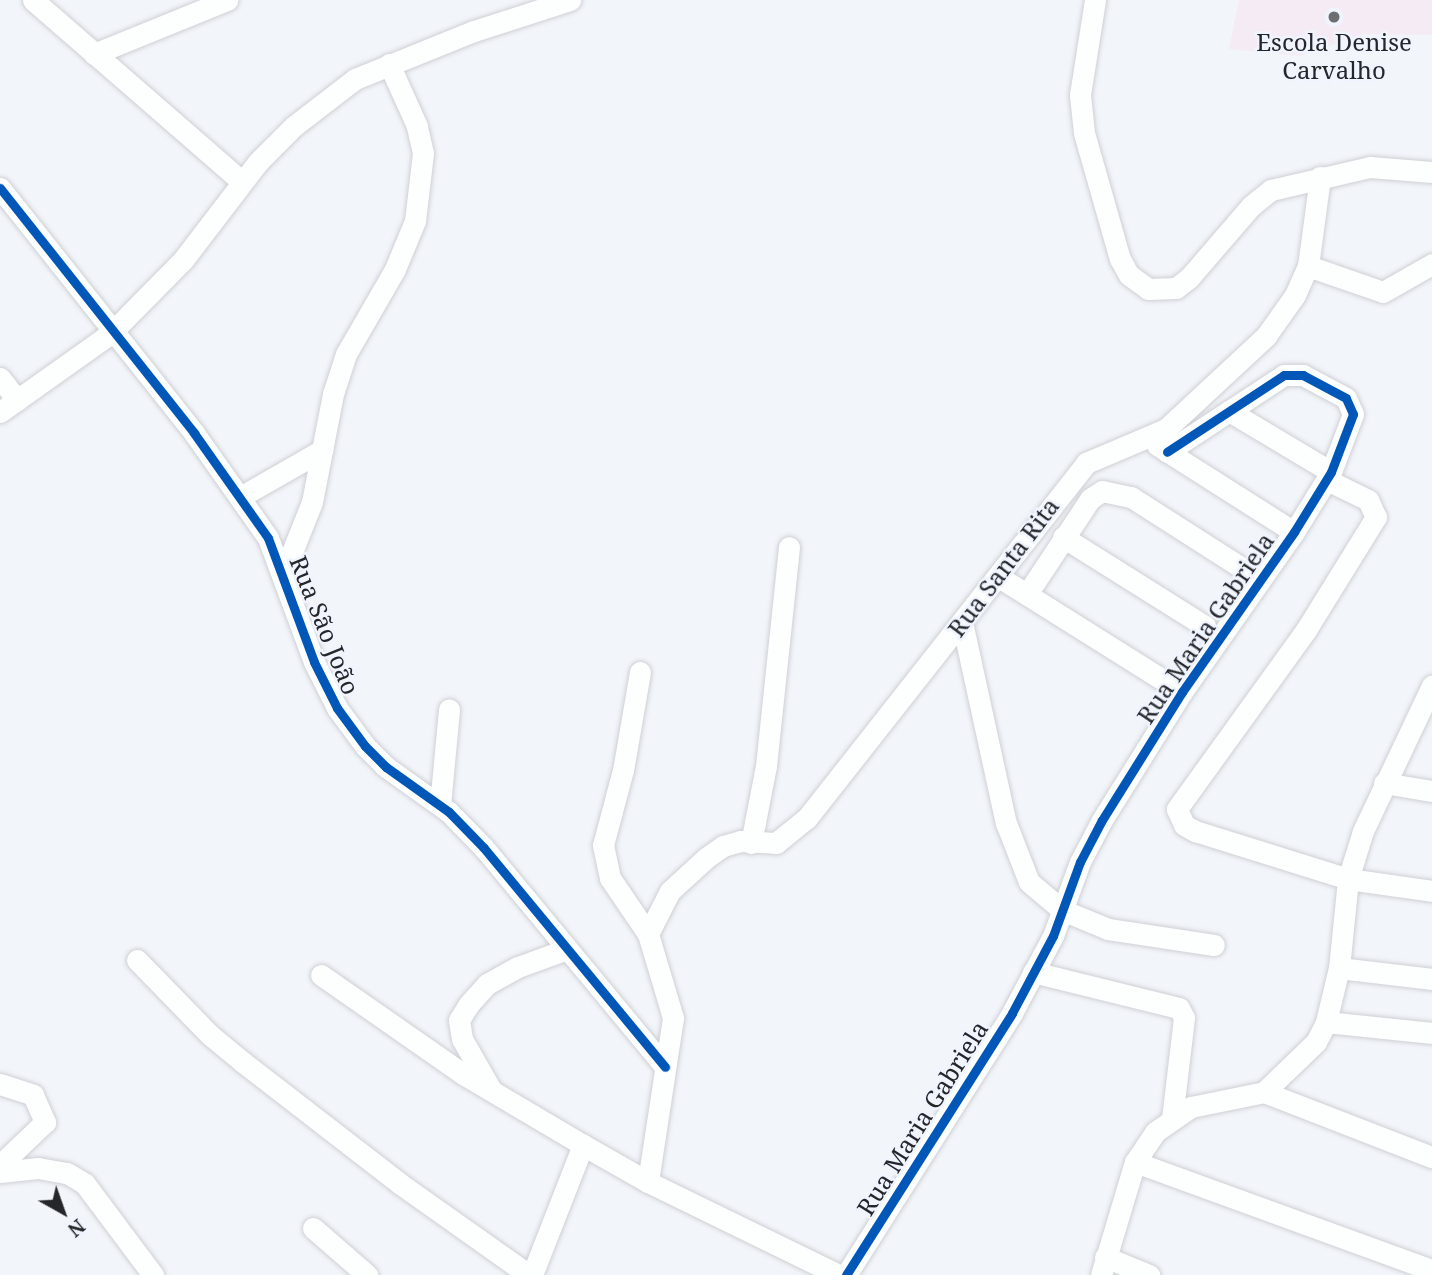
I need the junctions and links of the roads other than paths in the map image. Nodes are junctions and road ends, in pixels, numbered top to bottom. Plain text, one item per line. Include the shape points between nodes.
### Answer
1 (33, 0) edge
2 (227, 0) edge
3 (570, 0) edge
4 (1095, 0) edge
5 (93, 54) junction
6 (389, 64) junction
7 (1432, 172) edge
8 (1321, 177) junction
9 (242, 182) junction
10 (0, 188) edge
11 (1432, 264) edge
12 (1308, 266) junction
13 (111, 333) junction
14 (0, 378) edge
15 (9, 406) edge
16 (1229, 411) junction
17 (1149, 439) junction
18 (322, 450) junction
19 (1167, 452) junction
20 (1329, 476) junction
21 (240, 497) junction
22 (1294, 532) junction
23 (1063, 537) junction
24 (789, 547) dead end
25 (1245, 570) dead end
26 (284, 572) junction
27 (999, 577) junction
28 (1027, 594) junction
29 (962, 622) junction
30 (1205, 626) dead end
31 (640, 672) dead end
32 (1182, 692) junction
33 (1430, 695) edge
34 (449, 709) dead end
35 (1384, 783) junction
36 (1432, 791) edge
37 (440, 805) junction
38 (751, 843) junction
39 (1349, 879) junction
40 (1432, 891) edge
41 (1062, 910) junction
42 (648, 934) junction
43 (1214, 945) dead end
44 (567, 949) junction
45 (137, 960) dead end
46 (1339, 968) junction
47 (1033, 972) junction
48 (321, 975) dead end
49 (1432, 979) edge
50 (1326, 1022) junction
51 (1432, 1033) edge
52 (665, 1068) junction
53 (0, 1084) edge
54 (492, 1091) junction
55 (1264, 1092) junction
56 (1172, 1118) junction
57 (583, 1145) junction
58 (1432, 1157) edge
59 (1135, 1162) junction
60 (0, 1165) edge
61 (0, 1172) edge
62 (648, 1182) junction
63 (313, 1228) dead end
64 (1103, 1266) edge
65 (1432, 1270) edge
66 (153, 1275) edge
67 (367, 1275) edge
68 (530, 1275) edge
69 (839, 1275) edge
70 (846, 1275) edge
71 (1149, 1275) edge

1 - 5 street
2 - 5 street
3 - 6 street
4 - 8 street via 1080,95 1084,133 1120,259 1139,284 1156,290 1176,288 1251,206 1272,190
5 - 9 street
6 - 9 street via 355,79 293,126
6 - 18 street, Rua São João via 417,125 423,153 415,221 395,269 346,354
7 - 8 street via 1370,167
8 - 12 street, Rua Santa Rita
9 - 13 street via 183,260
10 - 13 street, Rua São João
11 - 12 street via 1383,292
12 - 17 street, Rua Santa Rita via 1295,295 1266,336
13 - 15 street
13 - 21 street, Rua São João via 165,395
14 - 15 street
16 - 19 street, Rua Maria Gabriela
16 - 20 street
16 - 20 street, Rua Maria Gabriela via 1294,373 1346,398 1353,414
17 - 19 street
17 - 27 street, Rua Santa Rita via 1126,442 1086,463 1063,486
18 - 21 street
18 - 26 street, Rua São João via 306,520
19 - 22 street
20 - 22 street, Rua Maria Gabriela
20 - 39 street via 1368,500 1376,517 1313,619 1177,809 1195,831
21 - 26 street, Rua São João
22 - 32 street, Rua Maria Gabriela
23 - 25 street via 1090,499 1102,491 1131,497
23 - 28 street
23 - 30 street
24 - 38 street via 766,766
26 - 37 street, Rua São João via 305,639 337,708 386,767
27 - 28 street
27 - 29 street, Rua Santa Rita
28 - 32 street
29 - 38 street, Rua Santa Rita via 807,818 776,843
29 - 41 street via 1006,823 1021,868 1029,882
31 - 42 street via 623,770 603,845 610,878
32 - 41 street, Rua Maria Gabriela via 1102,820
33 - 35 street
34 - 37 street
35 - 36 street
35 - 39 street
37 - 44 street, Rua São João via 484,848
38 - 42 street, Rua Santa Rita via 723,846 684,876 659,906
39 - 40 street
39 - 46 street
41 - 43 street via 1108,929
41 - 47 street, Rua Maria Gabriela
42 - 52 street via 673,1018
44 - 52 street, Rua São João
44 - 54 street via 487,984 459,1020 462,1039
45 - 68 street via 244,1063 399,1183
46 - 49 street
46 - 50 street
47 - 56 street via 1179,1008 1184,1018
47 - 70 street, Rua Maria Gabriela via 1012,1013
48 - 54 street
50 - 51 street
50 - 55 street via 1309,1049
52 - 62 street
53 - 60 street via 33,1095 45,1122
54 - 57 street
55 - 56 street via 1191,1107
55 - 58 street
56 - 59 street via 1155,1132
57 - 62 street
57 - 68 street
59 - 64 street
59 - 65 street
61 - 66 street via 38,1168 67,1173 85,1184
62 - 69 street
63 - 67 street
64 - 71 street

